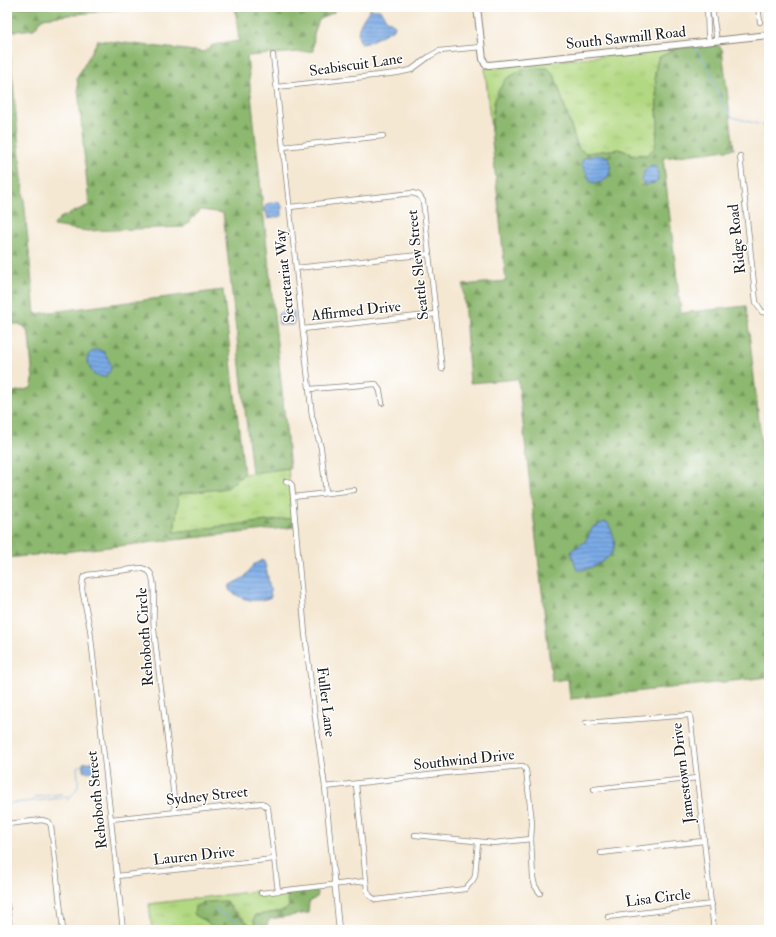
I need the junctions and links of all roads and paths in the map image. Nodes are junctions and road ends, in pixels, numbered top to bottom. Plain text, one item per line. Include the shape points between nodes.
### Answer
1 (477, 7) edge
2 (707, 7) edge
3 (712, 7) edge
4 (758, 7) edge
5 (760, 22) dead end
6 (769, 35) edge
7 (709, 41) junction
8 (717, 41) junction
9 (481, 47) junction
10 (273, 55) dead end
11 (277, 87) junction
12 (383, 136) dead end
13 (283, 147) junction
14 (740, 156) dead end
15 (290, 207) junction
16 (429, 254) junction
17 (296, 268) junction
18 (769, 313) edge
19 (436, 314) junction
20 (303, 329) junction
21 (442, 369) dead end
22 (310, 389) junction
23 (382, 403) dead end
24 (286, 480) dead end
25 (354, 490) dead end
26 (326, 493) junction
27 (293, 496) junction
28 (94, 668) joint
29 (586, 723) dead end
30 (697, 778) junction
31 (356, 784) junction
32 (325, 787) junction
33 (594, 789) dead end
34 (175, 811) junction
35 (111, 819) junction
36 (7, 824) edge
37 (415, 835) dead end
38 (531, 839) junction
39 (704, 841) junction
40 (478, 842) junction
41 (601, 853) dead end
42 (274, 859) junction
43 (117, 876) junction
44 (366, 881) junction
45 (334, 884) junction
46 (278, 891) junction
47 (540, 893) dead end
48 (261, 894) dead end
49 (712, 904) junction
50 (7, 905) edge
51 (608, 917) dead end
52 (10, 930) edge
53 (63, 930) edge
54 (123, 930) edge
55 (339, 930) edge
56 (714, 930) edge

1 - 9 street
2 - 7 street
3 - 8 street
4 - 5 street
6 - 8 street, South Sawmill Road
7 - 8 street, South Sawmill Road
7 - 9 street, South Sawmill Road via 494,65 485,64
9 - 11 street, Seabiscuit Lane via 440,52 411,70 397,73
10 - 11 street, Secretariat Way
11 - 13 street, Secretariat Way
12 - 13 street
13 - 15 street, Secretariat Way
14 - 18 street, Ridge Road via 756,302 762,312
15 - 16 street, Seattle Slew Street via 412,193 419,195 423,201
15 - 17 street, Secretariat Way
16 - 17 street
16 - 19 street, Seattle Slew Street
17 - 20 street, Secretariat Way
19 - 20 street, Affirmed Drive
19 - 21 street, Seattle Slew Street
20 - 22 street, Secretariat Way
22 - 23 street via 376,384
22 - 26 street, Secretariat Way via 312,416 322,448
24 - 27 street, Fuller Lane via 292,485
25 - 26 street
26 - 27 street
27 - 32 street, Fuller Lane via 305,634
28 - 34 street, Rehoboth Circle via 90,626 82,589 83,578 92,574 141,568 148,571 152,577 154,592 154,628
28 - 35 street, Rehoboth Street
29 - 30 street, Jamestown Drive via 690,715
30 - 33 street
30 - 39 street, Jamestown Drive
31 - 32 street, Southwind Drive
31 - 38 street, Southwind Drive via 523,766 526,770 532,823
31 - 44 street
32 - 45 street, Fuller Lane
34 - 35 street, Sydney Street
34 - 42 street, Sydney Street via 262,803 268,808
35 - 43 street, Rehoboth Street
36 - 53 street via 42,820 49,822
37 - 40 street
38 - 40 street
38 - 47 street, Southwind Drive via 533,878
39 - 41 street
39 - 49 street, Jamestown Drive
40 - 44 street via 475,876 465,889 376,900 370,896
42 - 43 street, Lauren Drive
42 - 46 street, Sydney Street
43 - 54 street, Rehoboth Street
44 - 45 street
45 - 46 street
45 - 55 street, Fuller Lane
46 - 48 street
49 - 51 street, Lisa Circle
49 - 56 street, Jamestown Drive
50 - 52 street

